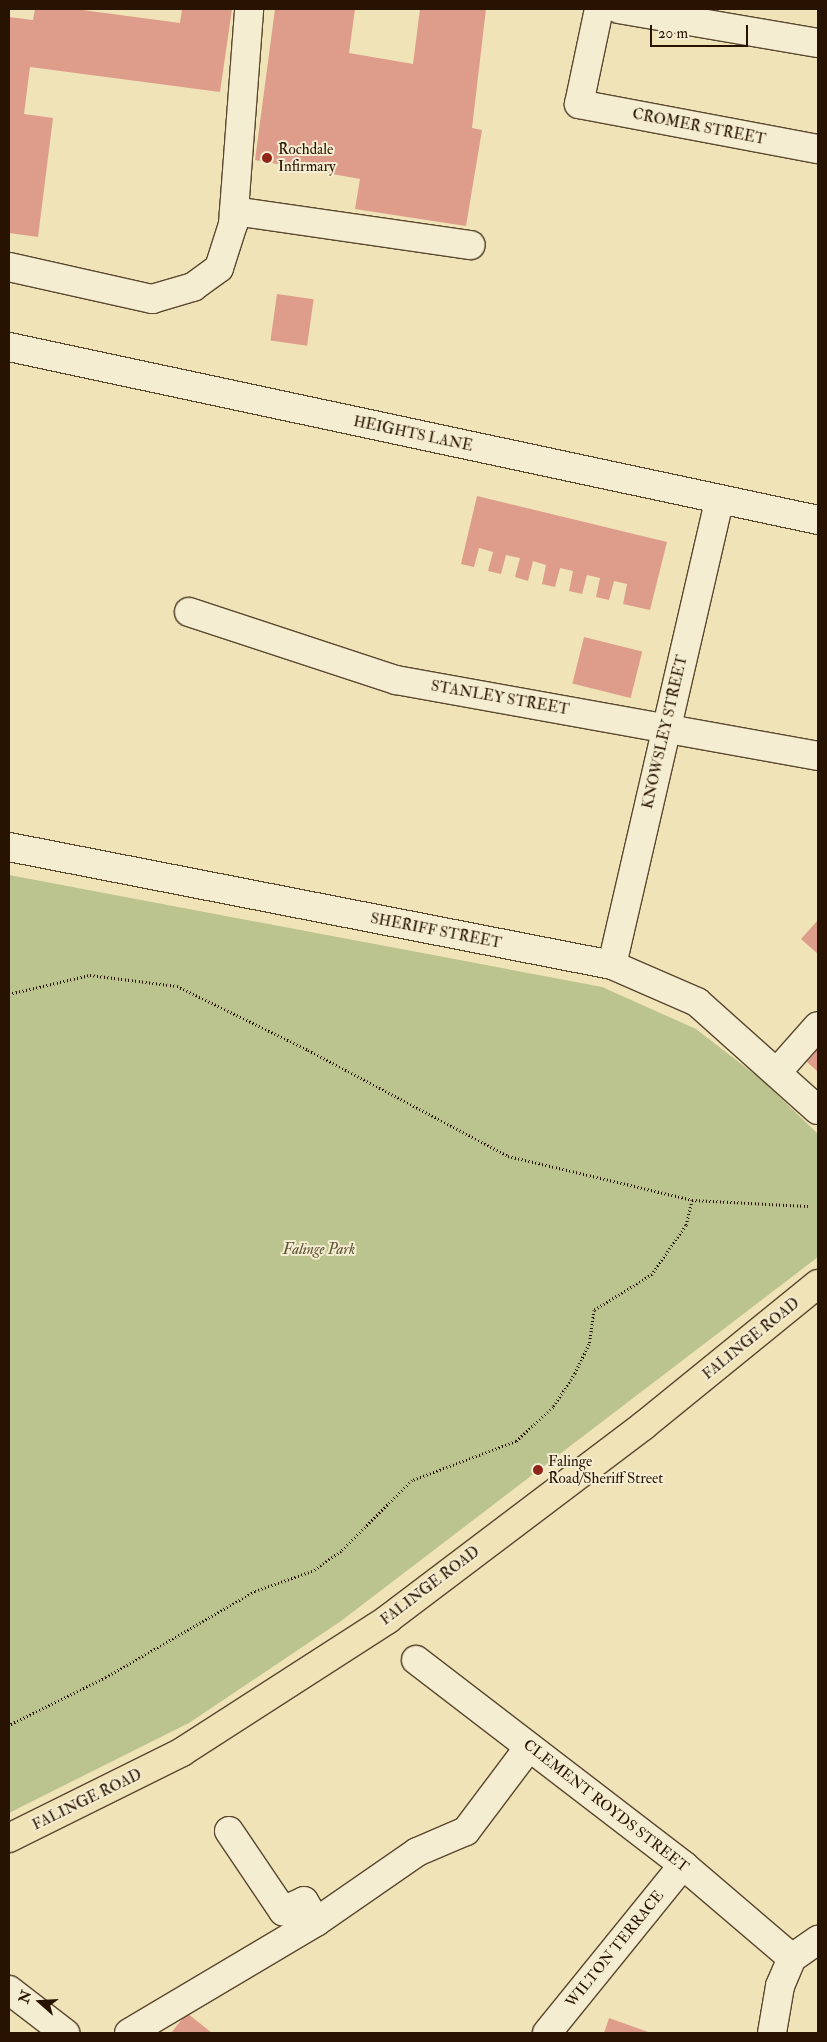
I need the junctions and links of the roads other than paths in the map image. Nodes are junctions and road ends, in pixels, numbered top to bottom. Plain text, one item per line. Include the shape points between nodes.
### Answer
1 (250, 9) edge
2 (599, 9) edge
3 (619, 9) edge
4 (818, 43) edge
5 (818, 149) edge
6 (234, 211) junction
7 (471, 245) dead end
8 (9, 267) edge
9 (9, 347) edge
10 (719, 500) junction
11 (818, 520) edge
12 (189, 612) dead end
13 (666, 727) junction
14 (818, 756) edge
15 (9, 847) edge
16 (612, 965) junction
17 (818, 1026) edge
18 (778, 1072) junction
19 (818, 1110) edge
20 (818, 1284) edge
21 (416, 1660) dead end
22 (529, 1747) junction
23 (229, 1831) dead end
24 (9, 1838) edge
25 (683, 1865) junction
26 (316, 1922) junction
27 (818, 1940) edge
28 (792, 1958) junction
29 (9, 1990) edge
30 (64, 2033) edge
31 (129, 2033) edge
32 (547, 2033) edge
33 (772, 2033) edge

1 - 6 street
2 - 5 street, CROMER STREET via 579,104
3 - 4 street
6 - 7 street
6 - 8 street via 220,268 193,287 152,299
9 - 10 street, HEIGHTS LANE
10 - 11 street, HEIGHTS LANE
10 - 13 street, KNOWSLEY STREET
12 - 13 street, STANLEY STREET via 396,680
13 - 14 street, STANLEY STREET
13 - 16 street, KNOWSLEY STREET
15 - 16 street, SHERIFF STREET
16 - 18 street, SHERIFF STREET via 697,1002
17 - 18 street
18 - 19 street, SHERIFF STREET
20 - 24 main road, FALINGE ROAD via 643,1426 388,1619 182,1752
21 - 22 street, CLEMENT ROYDS STREET
22 - 25 street, CLEMENT ROYDS STREET
22 - 26 street via 466,1831 417,1852
23 - 26 street via 284,1911 304,1901
25 - 28 street, CLEMENT ROYDS STREET
25 - 32 street, WILTON TERRACE
26 - 31 street
27 - 28 street
28 - 33 street via 780,1986
29 - 30 street

